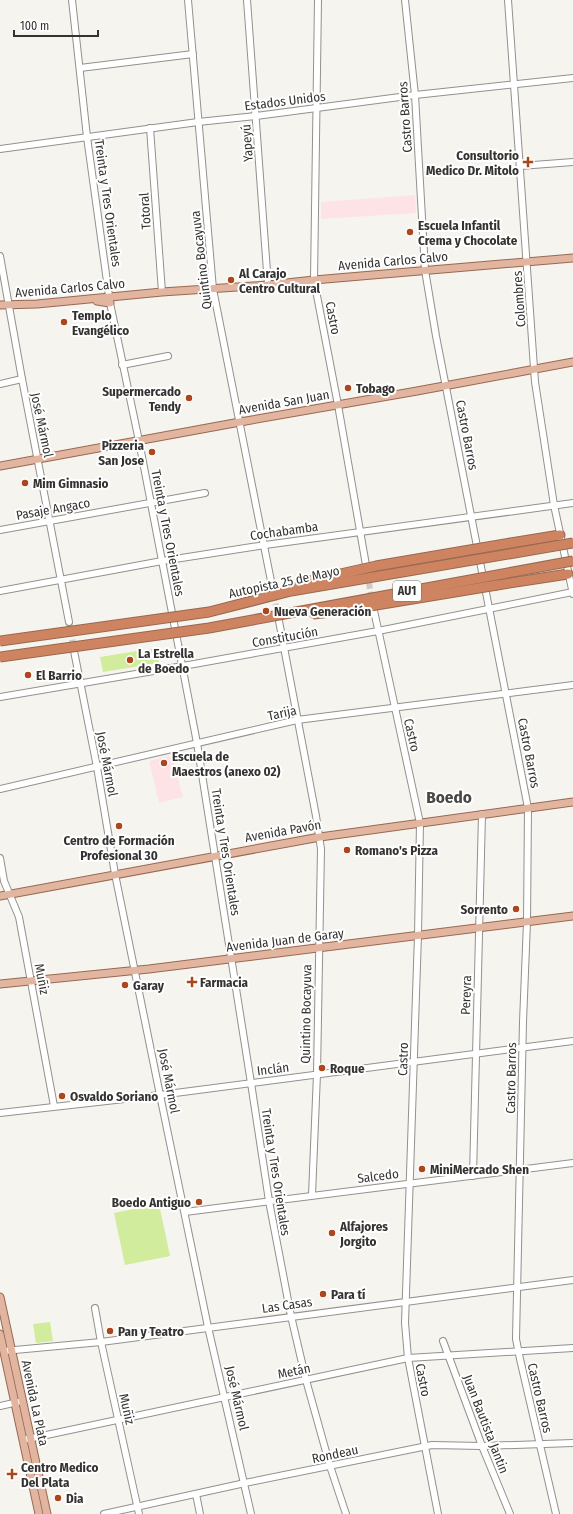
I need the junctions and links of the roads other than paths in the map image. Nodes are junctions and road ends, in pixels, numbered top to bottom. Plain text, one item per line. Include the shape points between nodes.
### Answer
1 (72, 0) edge
2 (188, 0) edge
3 (246, 0) edge
4 (318, 0) edge
5 (405, 0) edge
6 (508, 0) edge
7 (193, 54) junction
8 (80, 68) junction
9 (573, 78) edge
10 (515, 85) junction
11 (415, 95) junction
12 (317, 108) junction
13 (256, 116) junction
14 (198, 122) junction
15 (150, 128) junction
16 (87, 137) junction
17 (0, 149) edge
18 (573, 162) edge
19 (520, 166) junction
20 (0, 256) edge
21 (573, 258) edge
22 (527, 262) junction
23 (425, 270) junction
24 (314, 280) junction
25 (268, 285) junction
26 (213, 289) junction
27 (162, 292) junction
28 (110, 300) junction
29 (0, 305) edge
30 (8, 305) junction
31 (168, 356) dead end
32 (573, 362) edge
33 (122, 365) junction
34 (534, 369) junction
35 (22, 379) junction
36 (0, 384) edge
37 (447, 386) junction
38 (338, 405) junction
39 (240, 422) junction
40 (139, 441) junction
41 (38, 459) junction
42 (0, 466) edge
43 (205, 493) dead end
44 (151, 503) junction
45 (573, 503) edge
46 (554, 505) junction
47 (472, 516) junction
48 (50, 520) junction
49 (0, 530) edge
50 (360, 531) junction
51 (560, 535) junction
52 (573, 543) edge
53 (264, 545) junction
54 (573, 561) edge
55 (162, 562) junction
56 (366, 565) tunnel mouth
57 (570, 574) edge
58 (61, 580) junction
59 (272, 586) tunnel mouth
60 (0, 591) edge
61 (291, 591) junction
62 (573, 593) edge
63 (373, 606) tunnel mouth
64 (489, 609) junction
65 (279, 621) tunnel mouth
66 (69, 622) tunnel mouth
67 (240, 622) junction
68 (378, 631) junction
69 (0, 641) edge
70 (284, 648) junction
71 (74, 651) tunnel mouth
72 (0, 657) edge
73 (183, 666) junction
74 (80, 684) junction
75 (573, 685) edge
76 (506, 694) junction
77 (0, 696) edge
78 (395, 709) junction
79 (297, 720) junction
80 (197, 743) junction
81 (97, 767) junction
82 (0, 789) edge
83 (573, 802) edge
84 (528, 808) junction
85 (482, 814) junction
86 (420, 823) junction
87 (320, 837) junction
88 (215, 856) junction
89 (0, 858) edge
90 (115, 874) junction
91 (10, 894) junction
92 (0, 896) edge
93 (573, 916) edge
94 (527, 922) junction
95 (479, 927) junction
96 (418, 935) junction
97 (318, 948) junction
98 (232, 959) junction
99 (136, 970) junction
100 (31, 980) junction
101 (0, 984) edge
102 (573, 1041) edge
103 (523, 1048) junction
104 (475, 1054) junction
105 (414, 1062) junction
106 (316, 1074) junction
107 (251, 1083) junction
108 (160, 1095) junction
109 (54, 1106) junction
110 (0, 1113) edge
111 (573, 1163) edge
112 (520, 1170) junction
113 (473, 1176) junction
114 (410, 1184) junction
115 (312, 1195) junction
116 (268, 1202) junction
117 (185, 1212) junction
118 (573, 1280) edge
119 (517, 1287) junction
120 (0, 1299) edge
121 (406, 1301) junction
122 (95, 1308) dead end
123 (291, 1316) junction
124 (208, 1327) junction
125 (0, 1334) edge
126 (443, 1341) dead end
127 (101, 1342) junction
128 (573, 1348) edge
129 (8, 1351) junction
130 (518, 1352) junction
131 (448, 1357) junction
132 (408, 1358) junction
133 (306, 1380) junction
134 (226, 1398) junction
135 (19, 1402) junction
136 (0, 1406) edge
137 (119, 1420) junction
138 (27, 1439) junction
139 (573, 1443) edge
140 (540, 1444) junction
141 (482, 1446) junction
142 (424, 1447) junction
143 (330, 1466) junction
144 (244, 1483) junction
145 (196, 1494) junction
146 (138, 1506) junction
147 (39, 1514) edge
148 (47, 1514) edge
149 (104, 1514) edge
150 (140, 1514) edge
151 (200, 1514) edge
152 (252, 1514) edge
153 (346, 1514) edge
154 (438, 1514) edge
155 (510, 1514) edge
156 (556, 1514) edge

1 - 8 street, Treinta y Tres Orientales
2 - 7 street, Quintino Bocayuva
3 - 13 street, Yapeyú
4 - 12 street, Castro
5 - 11 street, Castro Barros
6 - 10 street, Colombres
7 - 8 street
7 - 14 street, Quintino Bocayuva
8 - 16 street, Treinta y Tres Orientales
9 - 10 street, Estados Unidos
10 - 11 street, Estados Unidos
10 - 19 street, Colombres
11 - 12 street, Estados Unidos
11 - 23 street, Castro Barros
12 - 13 street, Estados Unidos
12 - 24 street, Castro
13 - 14 street, Estados Unidos
13 - 25 street, Yapeyú
14 - 15 street, Estados Unidos
14 - 26 street, Quintino Bocayuva
15 - 16 street, Estados Unidos
15 - 27 street, Totoral
16 - 17 street, Estados Unidos
16 - 28 street, Treinta y Tres Orientales
18 - 19 street
19 - 22 street, Colombres
20 - 30 street, José Mármol
21 - 22 main road, Avenida Carlos Calvo
22 - 23 main road, Avenida Carlos Calvo
22 - 34 street, Colombres
23 - 24 main road, Avenida Carlos Calvo
23 - 37 street, Castro Barros
24 - 25 main road, Avenida Carlos Calvo
24 - 38 street, Castro
25 - 26 main road, Avenida Carlos Calvo
26 - 27 main road, Avenida Carlos Calvo
26 - 39 street, Quintino Bocayuva
27 - 28 main road, Avenida Carlos Calvo
28 - 30 main road, Avenida Carlos Calvo via 85,299
28 - 33 street, Treinta y Tres Orientales
29 - 30 main road, Avenida Carlos Calvo
30 - 35 street, José Mármol
31 - 33 street
32 - 34 main road, Avenida San Juan
33 - 40 street, Treinta y Tres Orientales
34 - 37 main road, Avenida San Juan
34 - 46 street, Colombres
35 - 36 street
35 - 41 street, José Mármol
37 - 38 main road, Avenida San Juan
37 - 47 street, Castro Barros
38 - 39 main road, Avenida San Juan
38 - 50 street, Castro
39 - 40 main road, Avenida San Juan
39 - 53 street, Quintino Bocayuva
40 - 41 main road, Avenida San Juan
40 - 44 street, Treinta y Tres Orientales
41 - 42 main road, Avenida San Juan
41 - 48 street, José Mármol
43 - 44 street, Pasaje Angaco
44 - 48 street, Pasaje Angaco
44 - 55 street, Treinta y Tres Orientales
45 - 46 street, Cochabamba
46 - 47 street, Cochabamba
46 - 51 street, Colombres
47 - 50 street, Cochabamba
47 - 64 street, Castro Barros
48 - 49 street, Pasaje Angaco
48 - 58 street, José Mármol
50 - 53 street, Cochabamba
50 - 56 street, Castro
51 - 57 street, Colombres
51 - 61 highway, bridge via 376,566 309,581
52 - 61 highway, Autopista 25 de Mayo / AU1, bridge
53 - 55 street, Cochabamba
53 - 59 street, Quintino Bocayuva
54 - 67 highway, AU1, bridge
55 - 58 street, Cochabamba
55 - 73 street, Treinta y Tres Orientales
57 - 62 street, Colombres
57 - 67 highway, bridge via 340,611
58 - 60 street, Cochabamba
58 - 66 street, José Mármol
61 - 69 highway, Autopista 25 de Mayo / AU1, bridge via 209,612
62 - 64 street, Constitución
63 - 68 street, Castro
64 - 68 street, Constitución
64 - 76 street, Castro Barros
65 - 70 street, Quintino Bocayuva
67 - 72 highway, AU1, bridge
68 - 70 street, Constitución
68 - 78 street, Castro
70 - 73 street, Constitución
70 - 79 street, Quintino Bocayuva
71 - 74 street, José Mármol
73 - 74 street, Constitución
73 - 80 street, Treinta y Tres Orientales
74 - 77 street, Constitución
74 - 81 street, José Mármol
75 - 76 street, Tarija
76 - 78 street, Tarija
76 - 84 street, Castro Barros
78 - 79 street, Tarija
78 - 86 street, Castro
79 - 80 street, Tarija
79 - 87 street, Quintino Bocayuva
80 - 81 street, Tarija
80 - 88 street, Treinta y Tres Orientales
81 - 82 street, Tarija
81 - 90 street, José Mármol
83 - 84 main road, Avenida Pavón
84 - 85 main road, Avenida Pavón
84 - 94 street, Castro Barros
85 - 86 main road, Avenida Pavón
85 - 95 street, Pereyra
86 - 87 main road, Avenida Pavón
86 - 96 street, Castro
87 - 88 main road, Avenida Pavón
87 - 97 street, Quintino Bocayuva
88 - 90 main road, Avenida Pavón
88 - 98 street, Treinta y Tres Orientales
89 - 91 street, Muñiz via 4,880
90 - 91 main road, Avenida Pavón
90 - 99 street, José Mármol
91 - 92 main road, Avenida Pavón
91 - 100 street, Muñiz via 19,917
93 - 94 main road, Avenida Juan de Garay
94 - 95 main road, Avenida Juan de Garay
94 - 103 street, Castro Barros
95 - 96 main road, Avenida Juan de Garay
95 - 104 street, Pereyra
96 - 97 main road, Avenida Juan de Garay
96 - 105 street, Castro
97 - 98 main road, Avenida Juan de Garay
97 - 106 street, Quintino Bocayuva
98 - 99 main road, Avenida Juan de Garay
98 - 107 street, Treinta y Tres Orientales
99 - 100 main road, Avenida Juan de Garay
99 - 108 street, José Mármol
100 - 101 main road, Avenida Juan de Garay
100 - 109 street, Muñiz
102 - 103 street, Inclán
103 - 104 street, Inclán
103 - 112 street, Castro Barros
104 - 105 street, Inclán
104 - 113 street, Pereyra
105 - 106 street, Inclán
105 - 114 street, Castro
106 - 107 street, Inclán
106 - 115 street, Quintino Bocayuva
107 - 108 street, Inclán
107 - 116 street, Treinta y Tres Orientales
108 - 109 street, Inclán
108 - 117 street, José Mármol
109 - 110 street, Inclán
111 - 112 street, Salcedo
112 - 113 street, Salcedo
112 - 119 street, Castro Barros
113 - 114 street, Salcedo
114 - 115 street, Salcedo
114 - 121 street, Castro
115 - 116 street, Salcedo
116 - 117 street, Salcedo
116 - 123 street, Treinta y Tres Orientales
117 - 124 street, José Mármol
118 - 119 street, Las Casas
119 - 121 street, Las Casas
119 - 130 street, Castro Barros
120 - 129 main road, Avenida La Plata
121 - 123 street, Las Casas
121 - 132 street, Castro
122 - 127 street, Muñiz
123 - 124 street, Las Casas
123 - 133 street, Treinta y Tres Orientales
124 - 127 street, Las Casas
124 - 134 street, José Mármol
125 - 129 main road, Avenida La Plata
126 - 131 street, Juan Bautista Jantin
127 - 129 street, Las Casas
127 - 137 street, Muñiz
128 - 130 street, Metán
129 - 135 main road, Avenida La Plata
130 - 131 street, Metán
130 - 140 street, Castro Barros
131 - 132 street, Metán
131 - 141 street, Juan Bautista Jantin
132 - 133 street, Metán
132 - 142 street, Castro
133 - 134 street, Metán
133 - 143 street, Treinta y Tres Orientales
134 - 137 street, Metán
134 - 144 street, José Mármol
135 - 136 street
135 - 138 main road, Avenida La Plata
137 - 138 street, Metán
137 - 146 street, Muñiz
138 - 147 main road, Avenida La Plata
138 - 148 main road, Avenida La Plata
139 - 140 street, Rondeau
140 - 141 street, Rondeau
140 - 156 street, Castro Barros
141 - 142 street, Rondeau
141 - 155 street, Juan Bautista Jantin
142 - 143 street, Rondeau
142 - 154 street, Castro
143 - 144 street, Rondeau
143 - 153 street, Treinta y Tres Orientales
144 - 145 street, Rondeau
144 - 152 street, José Mármol
145 - 146 street, Rondeau
145 - 151 street
146 - 149 street, Rondeau
146 - 150 street, Muñiz

